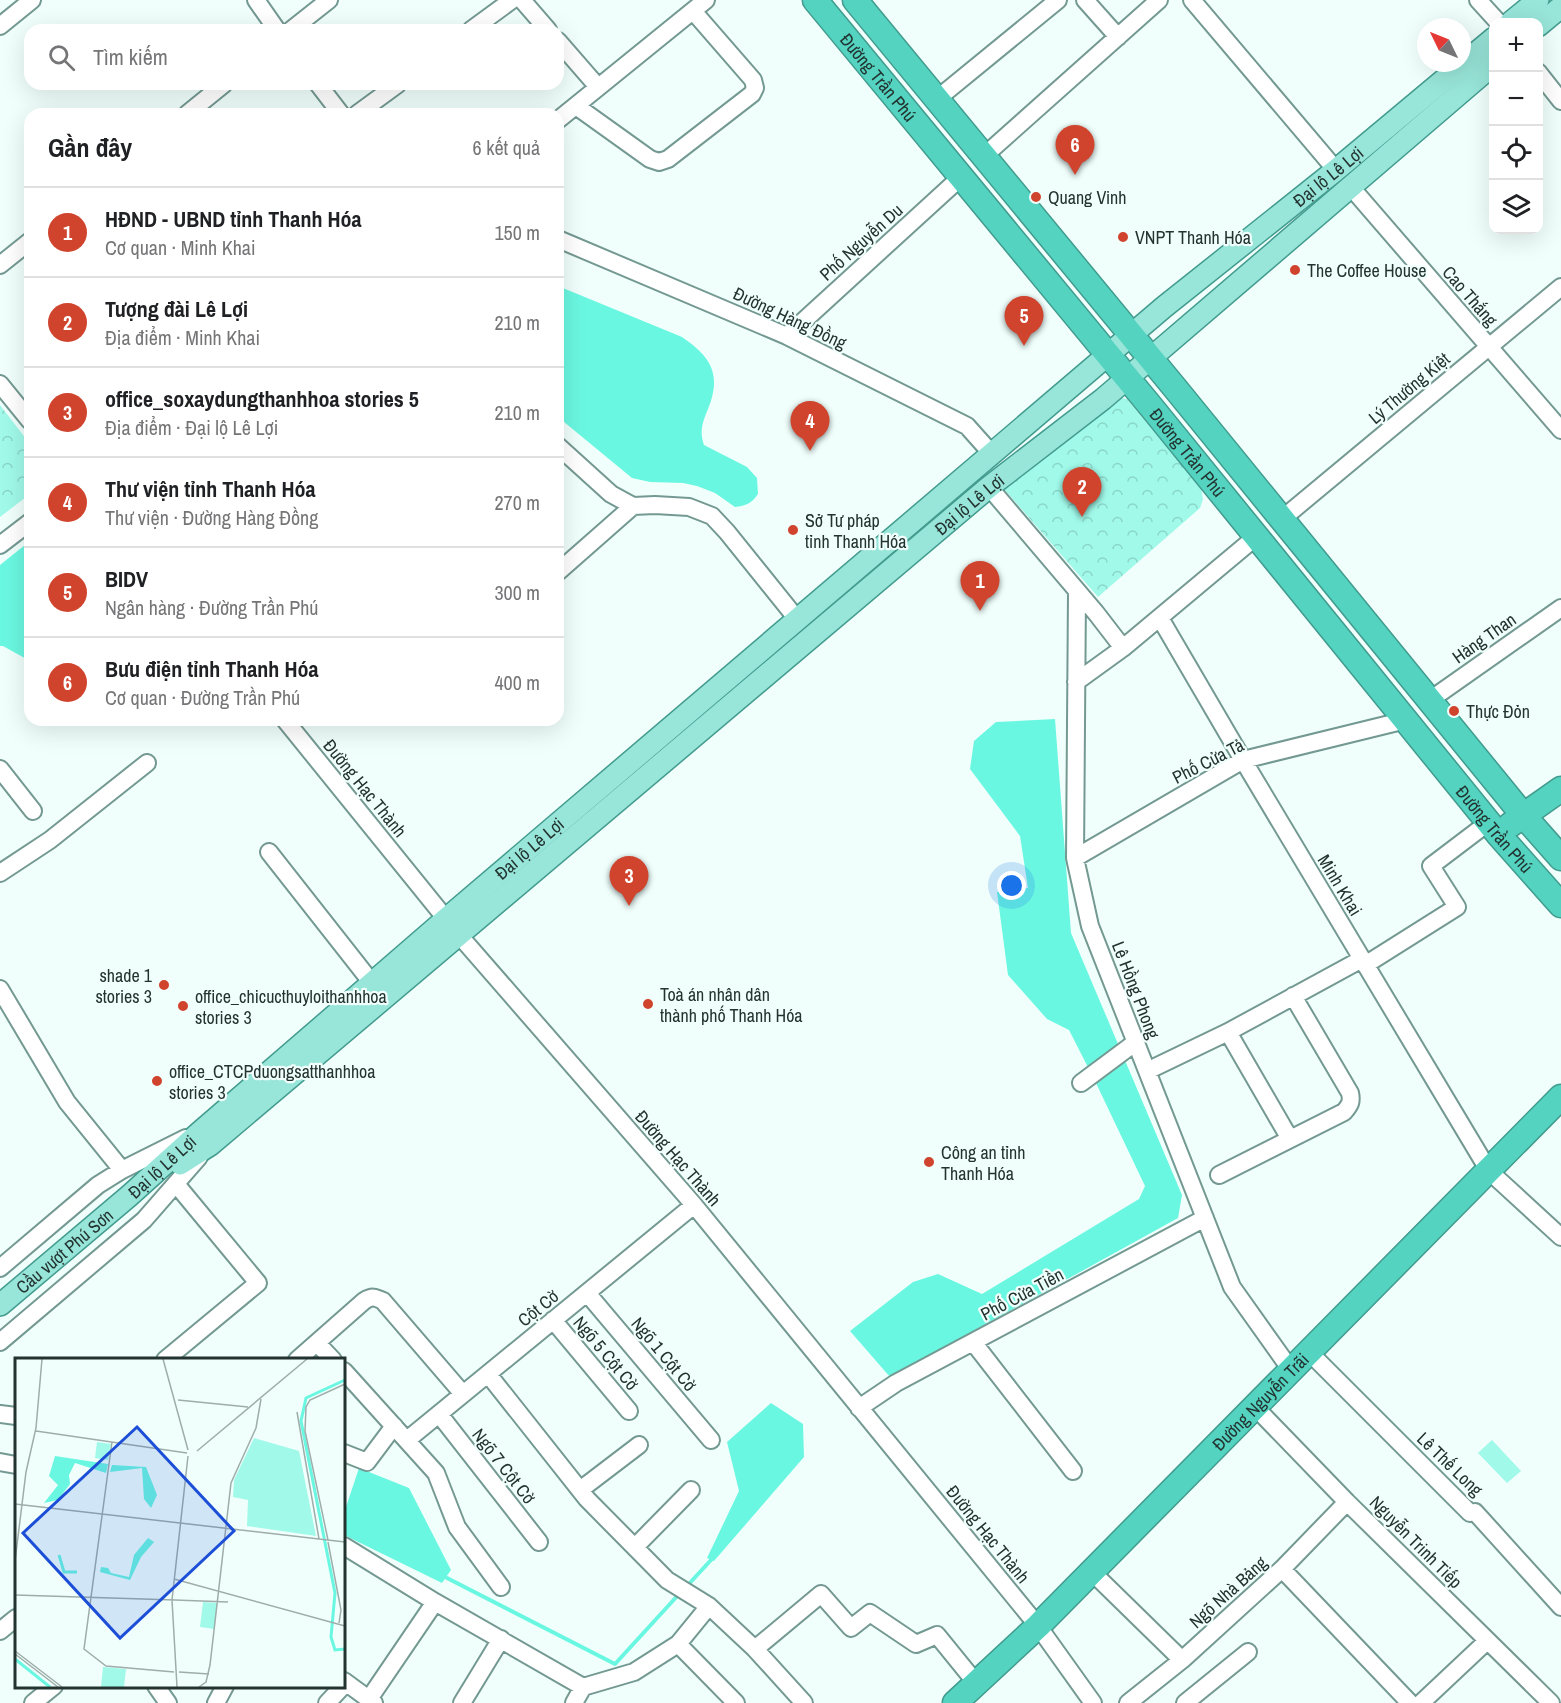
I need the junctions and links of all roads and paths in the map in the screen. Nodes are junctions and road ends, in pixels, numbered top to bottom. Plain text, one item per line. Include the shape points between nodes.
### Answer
1 (33, 0) edge
2 (256, 0) edge
3 (329, 0) edge
4 (512, 0) edge
5 (522, 0) edge
6 (706, 0) edge
7 (815, 0) edge
8 (855, 0) edge
9 (1058, 0) edge
10 (1085, 0) edge
11 (1160, 0) edge
12 (1192, 0) edge
13 (1478, 0) edge
14 (1538, 0) edge
15 (1561, 7) edge
16 (693, 11) junction
17 (1494, 18) edge
18 (1516, 18) edge
19 (1543, 23) edge
20 (273, 24) edge
21 (299, 24) edge
22 (479, 24) edge
23 (543, 24) edge
24 (0, 26) edge
25 (1118, 37) junction
26 (890, 42) junction
27 (1489, 42) edge
28 (564, 48) edge
29 (866, 61) junction
30 (1489, 68) edge
31 (1543, 77) edge
32 (598, 87) junction
33 (217, 90) edge
34 (323, 90) edge
35 (390, 90) edge
36 (937, 99) junction
37 (1561, 100) edge
38 (576, 106) junction
39 (194, 108) edge
40 (336, 108) edge
41 (365, 108) edge
42 (564, 115) edge
43 (984, 156) junction
44 (1336, 170) junction
45 (961, 177) junction
46 (1350, 186) junction
47 (564, 242) edge
48 (24, 246) edge
49 (0, 265) edge
50 (1561, 287) edge
51 (1131, 335) junction
52 (787, 336) junction
53 (1488, 347) junction
54 (1108, 355) junction
55 (1151, 359) junction
56 (1127, 379) junction
57 (0, 384) edge
58 (24, 414) edge
59 (1561, 430) edge
60 (564, 451) edge
61 (992, 454) junction
62 (988, 487) junction
63 (633, 506) junction
64 (1282, 519) junction
65 (24, 527) edge
66 (1257, 536) junction
67 (0, 545) edge
68 (564, 566) edge
69 (1077, 592) junction
70 (1561, 608) edge
71 (1160, 618) junction
72 (797, 619) junction
73 (1123, 648) junction
74 (1077, 682) junction
75 (721, 684) junction
76 (736, 700) junction
77 (1430, 700) junction
78 (1406, 720) junction
79 (290, 726) edge
80 (1243, 760) junction
81 (147, 763) dead end
82 (0, 769) edge
83 (1561, 789) edge
84 (33, 811) dead end
85 (1523, 815) junction
86 (1494, 828) junction
87 (269, 852) dead end
88 (1075, 858) junction
89 (1561, 858) edge
90 (0, 873) edge
91 (1561, 905) edge
92 (452, 927) junction
93 (1364, 962) junction
94 (372, 983) junction
95 (0, 989) edge
96 (1293, 996) junction
97 (1228, 1032) junction
98 (1136, 1042) junction
99 (1147, 1071) junction
100 (1081, 1083) dead end
101 (1561, 1097) edge
102 (205, 1138) junction
103 (1290, 1139) junction
104 (122, 1170) junction
105 (1489, 1170) junction
106 (1219, 1174) dead end
107 (176, 1184) junction
108 (125, 1200) joint
109 (694, 1205) junction
110 (1205, 1218) junction
111 (1561, 1238) edge
112 (0, 1268) edge
113 (587, 1293) junction
114 (0, 1305) edge
115 (553, 1320) junction
116 (0, 1342) edge
117 (973, 1342) junction
118 (317, 1343) junction
119 (1309, 1352) junction
120 (166, 1358) edge
121 (298, 1358) edge
122 (332, 1358) edge
123 (1291, 1370) junction
124 (345, 1372) edge
125 (488, 1374) junction
126 (464, 1394) junction
127 (1255, 1407) junction
128 (860, 1408) junction
129 (628, 1411) dead end
130 (0, 1414) edge
131 (439, 1414) junction
132 (15, 1416) edge
133 (394, 1426) junction
134 (407, 1440) junction
135 (711, 1440) dead end
136 (639, 1445) dead end
137 (345, 1453) edge
138 (0, 1462) edge
139 (15, 1465) edge
140 (1074, 1471) dead end
141 (691, 1490) dead end
142 (580, 1491) junction
143 (1347, 1502) junction
144 (539, 1542) dead end
145 (345, 1547) edge
146 (635, 1547) junction
147 (1282, 1569) junction
148 (1092, 1572) junction
149 (501, 1587) dead end
150 (435, 1602) junction
151 (709, 1606) junction
152 (1561, 1607) edge
153 (15, 1619) edge
154 (1038, 1626) junction
155 (0, 1631) edge
156 (501, 1639) junction
157 (1487, 1641) junction
158 (678, 1644) junction
159 (755, 1649) junction
160 (1248, 1652) dead end
161 (1182, 1660) junction
162 (976, 1683) junction
163 (345, 1685) edge
164 (583, 1687) junction
165 (52, 1688) edge
166 (157, 1688) edge
167 (224, 1688) edge
168 (340, 1688) edge
169 (372, 1701) edge
170 (33, 1703) edge
171 (168, 1703) edge
172 (216, 1703) edge
173 (327, 1703) edge
174 (462, 1703) edge
175 (574, 1703) edge
176 (736, 1703) edge
177 (804, 1703) edge
178 (955, 1703) edge
179 (1093, 1703) edge
180 (1128, 1703) edge
181 (1185, 1703) edge
182 (1410, 1703) edge
183 (1421, 1703) edge
184 (1551, 1703) edge

1 - 24 street
2 - 20 street
3 - 21 street
4 - 22 street
5 - 23 street
6 - 16 street
7 - 29 highway, Đường Trần Phú
8 - 26 highway, Đường Trần Phú
9 - 36 street
10 - 25 street
11 - 25 street
12 - 44 street
13 - 17 street
14 - 18 main road
15 - 19 main road
16 - 32 street
16 - 38 street via 753,80 752,94 659,162
25 - 43 street
26 - 29 highway
26 - 36 highway, Đường Trần Phú
27 - 44 main road, Đại lộ Lê Lợi
28 - 32 street
29 - 45 highway, Đường Trần Phú
30 - 46 main road, Đại lộ Lê Lợi
31 - 37 street
32 - 38 street
33 - 39 street
34 - 40 street
35 - 41 street
36 - 43 highway, Đường Trần Phú
38 - 42 street
43 - 51 highway, Đường Trần Phú
44 - 51 main road, Đại lộ Lê Lợi
45 - 52 street, Phố Nguyễn Du
45 - 54 highway, Đường Trần Phú
46 - 53 street, Cao Thắng
46 - 55 main road, Đại lộ Lê Lợi
47 - 52 street, Đường Hàng Đồng
48 - 49 street
50 - 53 street, Lý Thường Kiệt
51 - 54 main road, Đại lộ Lê Lợi
51 - 55 highway, Đường Trần Phú
52 - 61 street, Đường Hàng Đồng via 967,426
53 - 59 street, Cao Thắng
53 - 64 street, Lý Thường Kiệt
54 - 56 highway, Đường Trần Phú
54 - 61 main road, Đại lộ Lê Lợi
55 - 56 main road, Đại lộ Lê Lợi
55 - 64 highway, Đường Trần Phú
56 - 62 main road, Đại lộ Lê Lợi
56 - 66 highway, Đường Trần Phú
57 - 58 street
60 - 63 street via 611,494
61 - 72 main road, Đại lộ Lê Lợi
62 - 69 street
62 - 76 main road, Đại lộ Lê Lợi
63 - 68 street
63 - 72 street via 689,507 712,516
64 - 77 highway, Đường Trần Phú
65 - 67 street
66 - 71 street
66 - 78 highway, Đường Trần Phú
69 - 73 street
69 - 74 street, Lê Hồng Phong
70 - 77 street, Hàng Than
71 - 73 street
71 - 80 street, Minh Khai
72 - 75 main road, Đại lộ Lê Lợi
73 - 74 street
74 - 88 street, Lê Hồng Phong
75 - 76 main road
75 - 92 main road, Đại lộ Lê Lợi
76 - 92 main road, Đại lộ Lê Lợi
77 - 78 highway
77 - 85 highway, Đường Trần Phú
78 - 80 street, Phố Cửa Tả
78 - 86 highway, Đường Trần Phú
79 - 92 street, Đường Hạc Thành
80 - 88 street, Phố Cửa Tả
80 - 93 street, Minh Khai
81 - 90 street via 50,840
82 - 84 street
83 - 85 highway
85 - 86 highway
85 - 89 highway, Đường Trần Phú
86 - 91 highway, Đường Trần Phú
86 - 93 street via 1431,866 1457,907
87 - 94 street
88 - 98 street, Lê Hồng Phong via 1090,926
92 - 94 main road, Đại lộ Lê Lợi
92 - 102 main road, Đại lộ Lê Lợi
92 - 109 street, Đường Hạc Thành
93 - 96 street
93 - 105 street, Minh Khai
94 - 102 main road, Đại lộ Lê Lợi
95 - 104 street via 68,1101
96 - 97 street
96 - 103 street via 1352,1100 1344,1112
97 - 99 street
97 - 103 street
98 - 99 street, Lê Hồng Phong
98 - 100 street
99 - 110 street, Lê Hồng Phong
101 - 105 highway, Đường Nguyễn Trãi
102 - 104 street
102 - 107 street
102 - 108 main road, Đại lộ Lê Lợi
103 - 106 street
104 - 112 street via 98,1185
105 - 111 street, Minh Khai
105 - 119 highway, Đường Nguyễn Trãi
107 - 116 street via 144,1220
107 - 120 street via 258,1282
108 - 114 main road, Cầu vượt Phú Sơn
109 - 113 street, Cột Cờ
109 - 128 street, Đường Hạc Thành
110 - 117 street, Phố Cửa Tiền
110 - 123 street, Lê Hồng Phong via 1232,1287
113 - 115 street, Cột Cờ
113 - 135 street, Ngõ 1 Cột Cờ
115 - 125 street, Cột Cờ
115 - 129 street, Ngõ 5 Cột Cờ
117 - 128 street, Phố Cửa Tiền via 896,1383
117 - 140 street
118 - 121 street
118 - 122 street
118 - 126 street via 364,1301 376,1297 383,1300
119 - 123 highway, Đường Nguyễn Trãi
119 - 152 street, Lê Thế Long via 1470,1513 1474,1512
123 - 127 highway, Đường Nguyễn Trãi
124 - 133 street
125 - 126 street, Cột Cờ
125 - 142 street
126 - 131 street, Cột Cờ
127 - 143 street, Nguyễn Trinh Tiếp
127 - 148 highway, Đường Nguyễn Trãi
128 - 154 street, Đường Hạc Thành
130 - 132 street
131 - 134 street, Cột Cờ
131 - 144 street, Ngõ 7 Cột Cờ
133 - 134 street
133 - 137 street via 367,1462
134 - 149 street via 436,1473 457,1527
136 - 142 street
138 - 139 street
141 - 146 street
142 - 146 street
143 - 147 street, Ngõ Nhà Bảng
143 - 157 street, Nguyễn Trinh Tiếp
145 - 150 street
146 - 151 street via 667,1580
147 - 161 street, Ngõ Nhà Bảng
147 - 182 street
148 - 154 highway, Đường Nguyễn Trãi
148 - 161 street
150 - 156 street
150 - 169 street
151 - 158 street
151 - 159 street
153 - 155 street
154 - 162 highway, Đường Nguyễn Trãi
154 - 179 street, Đường Hạc Thành
156 - 164 street
156 - 174 street
157 - 183 street
157 - 184 street, Nguyễn Trinh Tiếp
158 - 164 street via 634,1672
158 - 176 street
159 - 162 street via 821,1594 851,1628 870,1612 916,1644 937,1635
159 - 177 street
160 - 181 street
161 - 180 street, Ngõ Nhà Bảng
162 - 178 highway, Đường Nguyễn Trãi
163 - 169 street
164 - 175 street
165 - 170 street
166 - 171 street
167 - 172 street
168 - 173 street

